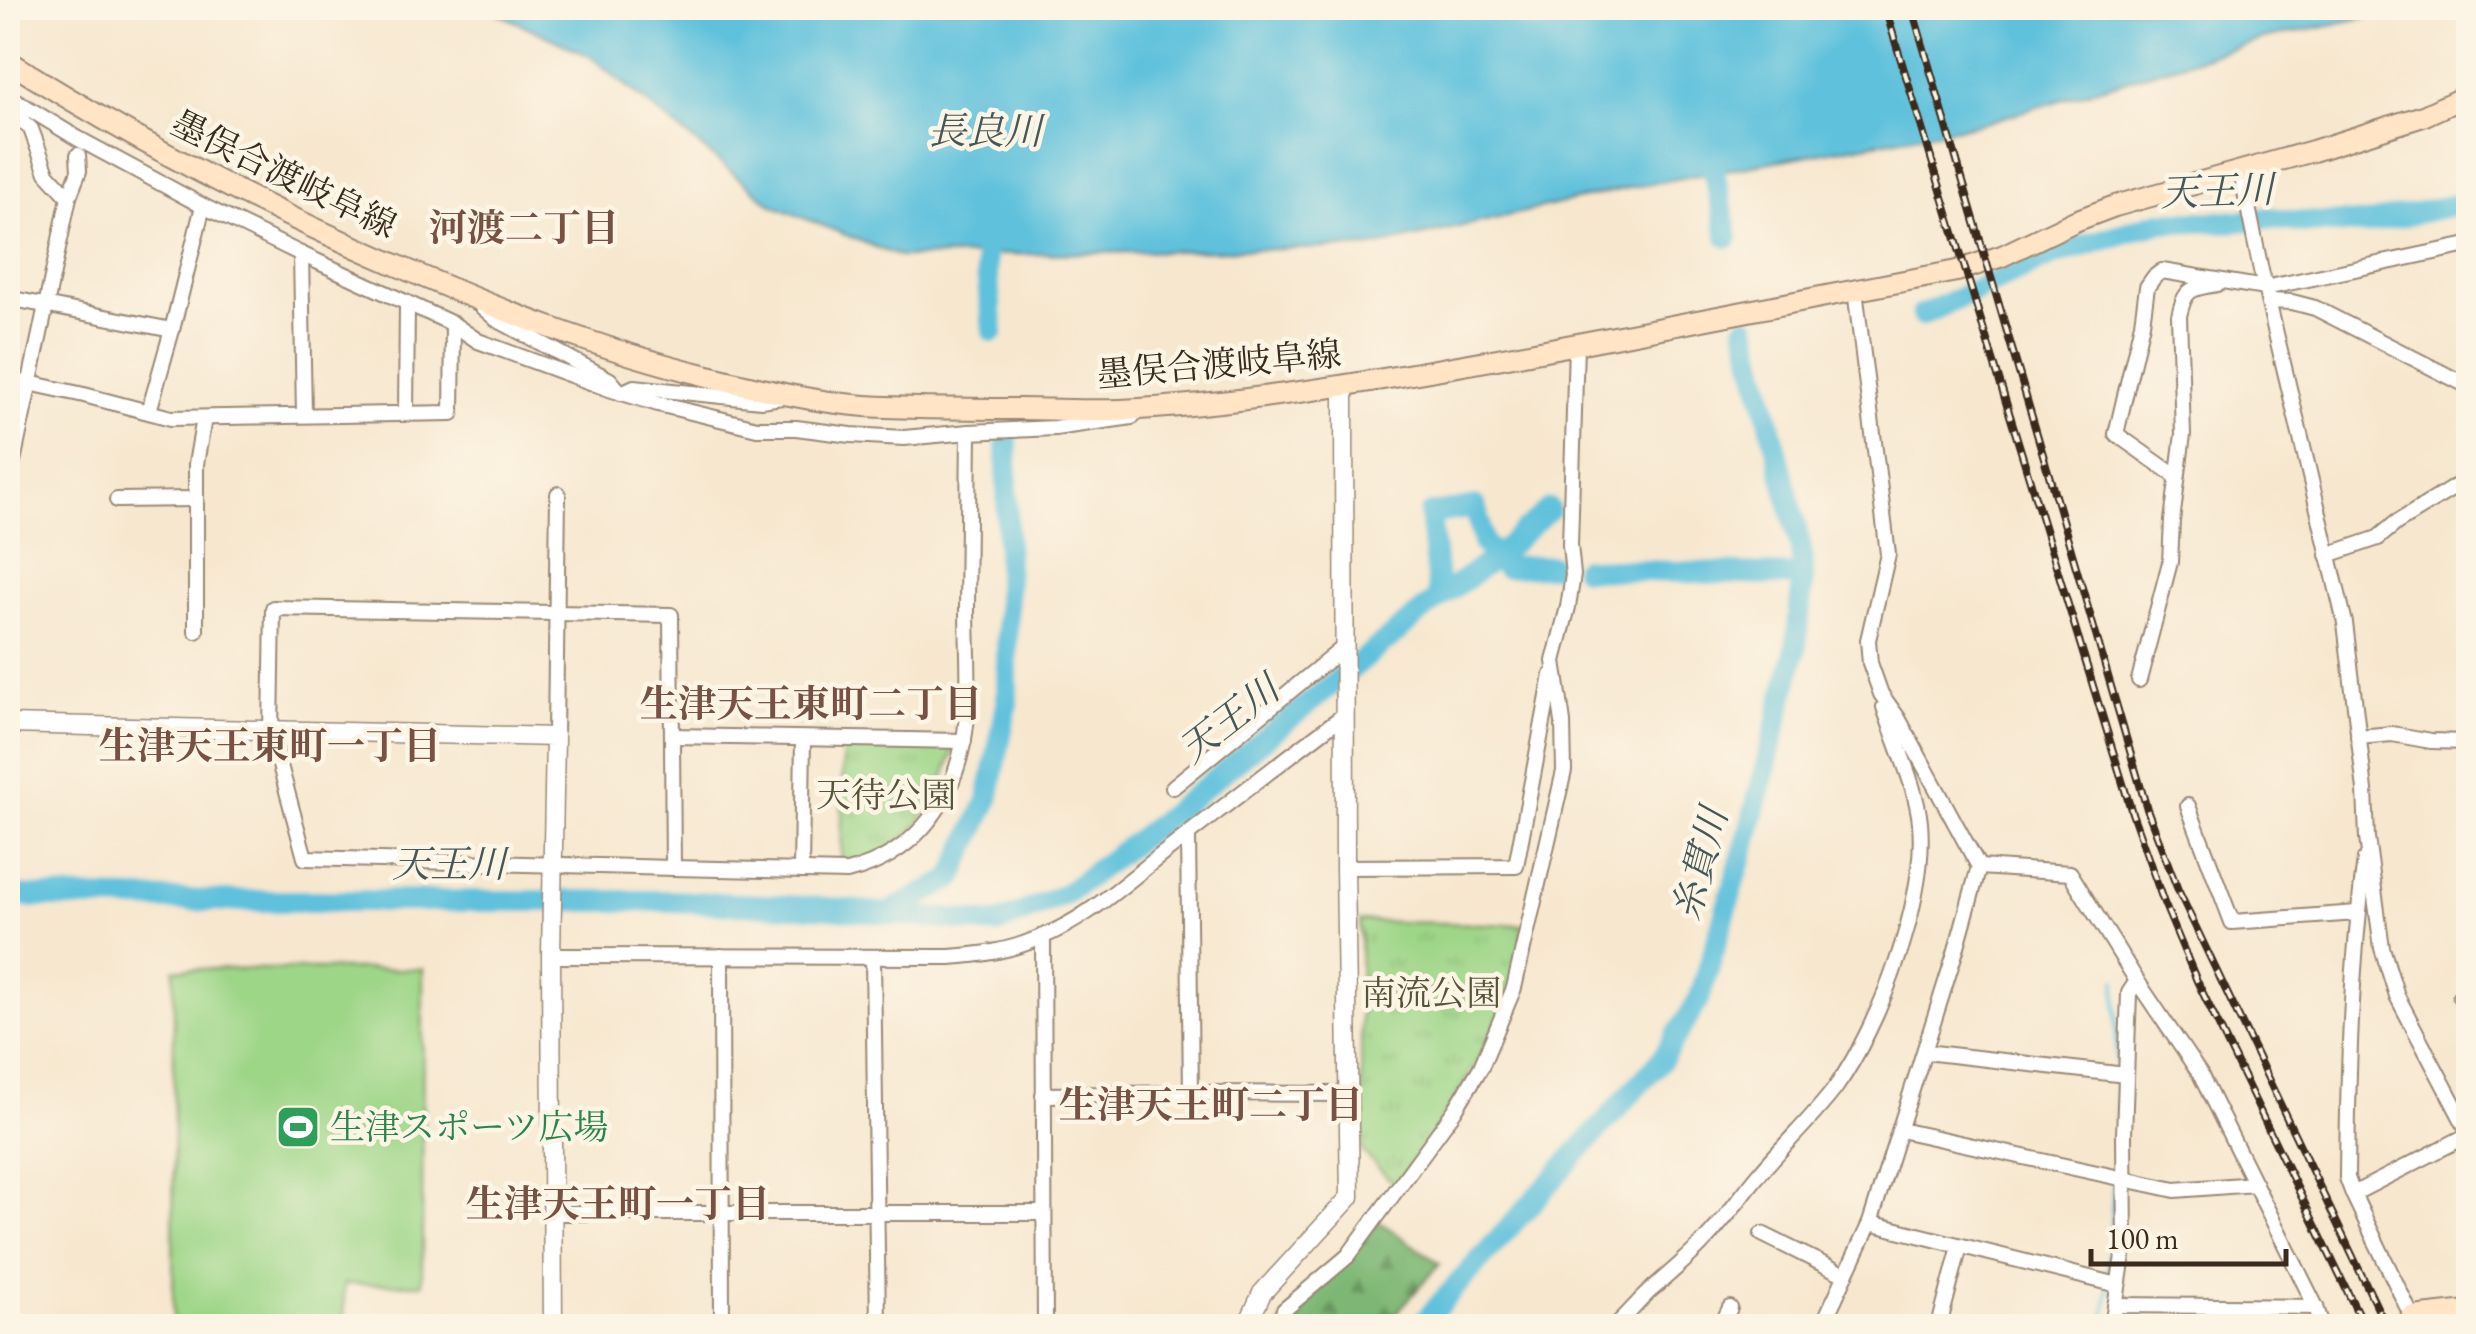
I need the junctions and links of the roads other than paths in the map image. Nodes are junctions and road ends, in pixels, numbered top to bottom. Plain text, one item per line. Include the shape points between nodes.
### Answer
1 (11, 65) edge
2 (8, 96) edge
3 (2468, 96) edge
4 (8, 108) edge
5 (78, 155) dead end
6 (2241, 176) junction
7 (69, 196) junction
8 (203, 206) junction
9 (2468, 245) edge
10 (301, 254) junction
11 (2227, 282) junction
12 (1855, 290) junction
13 (2267, 295) junction
14 (8, 298) edge
15 (473, 299) junction
16 (407, 302) junction
17 (45, 306) junction
18 (453, 324) junction
19 (172, 330) junction
20 (1576, 345) junction
21 (8, 382) edge
22 (28, 383) junction
23 (1344, 386) junction
24 (2468, 386) edge
25 (622, 393) junction
26 (792, 395) junction
27 (1166, 406) junction
28 (149, 411) junction
29 (304, 414) junction
30 (406, 414) junction
31 (204, 418) junction
32 (968, 432) junction
33 (2177, 477) junction
34 (2468, 479) edge
35 (8, 484) edge
36 (558, 494) dead end
37 (196, 499) junction
38 (117, 500) dead end
39 (2328, 555) junction
40 (558, 614) junction
41 (196, 630) dead end
42 (1344, 654) junction
43 (1554, 661) junction
44 (2139, 680) dead end
45 (1880, 694) junction
46 (1344, 711) junction
47 (8, 724) edge
48 (271, 732) junction
49 (672, 736) junction
50 (555, 737) junction
51 (2358, 737) junction
52 (802, 739) junction
53 (964, 741) junction
54 (2468, 742) edge
55 (1174, 786) dead end
56 (2188, 806) dead end
57 (1188, 834) junction
58 (2367, 838) junction
59 (1345, 867) junction
60 (1978, 867) junction
61 (552, 868) junction
62 (672, 868) junction
63 (801, 871) junction
64 (2358, 913) junction
65 (1044, 937) junction
66 (551, 951) junction
67 (721, 956) junction
68 (873, 958) junction
69 (2137, 982) junction
70 (1925, 1052) junction
71 (2126, 1075) junction
72 (1191, 1093) junction
73 (1348, 1094) junction
74 (1043, 1096) junction
75 (1900, 1130) junction
76 (2468, 1133) edge
77 (2124, 1178) junction
78 (2255, 1184) junction
79 (2353, 1194) junction
80 (721, 1212) junction
81 (878, 1212) junction
82 (552, 1213) junction
83 (1044, 1213) junction
84 (1870, 1223) junction
85 (1762, 1234) dead end
86 (1960, 1246) junction
87 (1845, 1275) junction
88 (2118, 1285) junction
89 (2114, 1305) junction
90 (1730, 1308) dead end
91 (2316, 1308) junction
92 (2407, 1320) joint
93 (2451, 1320) edge
94 (554, 1326) edge
95 (722, 1326) edge
96 (878, 1326) edge
97 (1045, 1326) edge
98 (1247, 1326) edge
99 (1278, 1326) edge
100 (1615, 1326) edge
101 (1721, 1326) edge
102 (1822, 1326) edge
103 (1939, 1326) edge
104 (2112, 1326) edge
105 (2322, 1326) edge

1 - 15 main road, 墨俣合渡岐阜線 via 225,185
2 - 8 street
3 - 6 main road, 墨俣合渡岐阜線
4 - 7 street via 31,129 46,173
5 - 7 street via 80,171
6 - 12 main road, 墨俣合渡岐阜線 via 2115,206 1957,272
6 - 13 street
7 - 17 street
8 - 10 street
8 - 19 street
9 - 13 street
10 - 16 street
10 - 29 street
11 - 13 street
11 - 33 street via 2194,288 2179,316 2183,434
11 - 33 street via 2162,271 2147,287 2116,434
12 - 20 main road, 墨俣合渡岐阜線
12 - 45 street via 1888,554 1868,640
13 - 24 street via 2315,308
13 - 39 street
14 - 17 street
15 - 25 street
15 - 26 main road, 墨俣合渡岐阜線 via 638,359
16 - 18 street
16 - 30 street
17 - 19 street
17 - 22 street
18 - 25 street via 478,341
18 - 30 street via 452,413
19 - 28 street
20 - 23 main road, 墨俣合渡岐阜線
20 - 43 street via 1573,575
21 - 22 street
22 - 28 street
22 - 35 street
23 - 27 main road, 墨俣合渡岐阜線
23 - 42 street
25 - 26 street via 634,387 762,400
25 - 32 street via 757,428 904,438
26 - 27 main road, 墨俣合渡岐阜線 via 862,406
27 - 32 street via 1073,426
28 - 31 street
29 - 30 street
29 - 31 street
31 - 37 street
32 - 53 street
33 - 44 street via 2170,562
34 - 39 street via 2378,538
36 - 40 street
37 - 38 street
37 - 41 street
39 - 51 street via 2345,623
40 - 48 street via 273,608
40 - 49 street via 671,615
40 - 50 street
42 - 46 street
42 - 55 street
43 - 59 street via 1516,866
43 - 99 street via 1564,771 1522,963 1500,1025 1468,1090 1400,1187 1348,1256 1284,1310
45 - 60 street
45 - 100 street via 1920,821 1920,872 1883,998 1863,1043 1816,1111 1709,1236
46 - 57 street
46 - 59 street
47 - 48 street
48 - 50 street
48 - 61 street via 305,858
49 - 52 street
49 - 62 street
50 - 61 street
51 - 54 street
51 - 58 street
52 - 53 street
52 - 63 street
53 - 63 street via 934,815 907,844 857,870
56 - 64 street via 2232,922
57 - 65 street
57 - 72 street
58 - 64 street
58 - 76 street via 2382,948 2396,996
59 - 73 street
60 - 69 street via 2070,873
60 - 70 street
61 - 62 street
61 - 66 street
62 - 63 street
64 - 79 street via 2349,1034
65 - 68 street via 992,954
65 - 74 street
66 - 67 street
66 - 82 street
67 - 68 street
67 - 80 street
68 - 81 street
69 - 71 street via 2129,993
69 - 78 street via 2200,1074
70 - 71 street
70 - 75 street
71 - 77 street
72 - 73 street
72 - 74 street
73 - 98 street via 1350,1197 1262,1293
74 - 83 street
75 - 77 street
75 - 84 street
76 - 79 street
77 - 78 street via 2175,1190
77 - 88 street
78 - 91 street
79 - 92 street
80 - 81 street
80 - 82 street
80 - 95 street
81 - 83 street
81 - 96 street
82 - 94 street
83 - 97 street
84 - 86 street
84 - 87 street
85 - 87 street
86 - 88 street
86 - 103 street
87 - 102 street
88 - 89 street
89 - 91 street
89 - 104 street
90 - 101 street
91 - 105 street
92 - 93 main road

